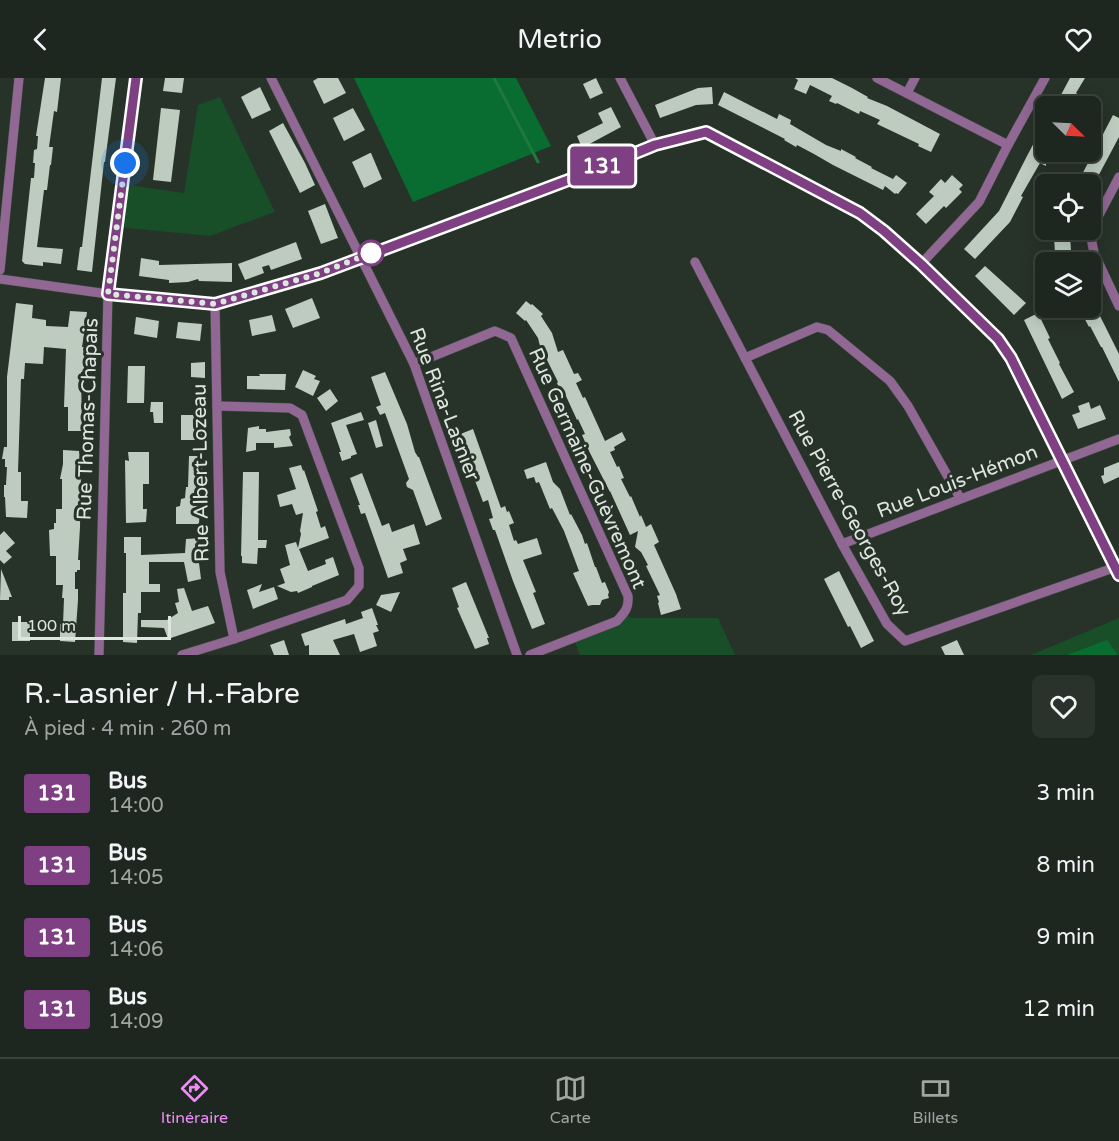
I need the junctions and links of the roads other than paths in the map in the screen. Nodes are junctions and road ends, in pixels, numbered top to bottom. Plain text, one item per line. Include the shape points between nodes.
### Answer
1 (19, 78) edge
2 (136, 78) edge
3 (272, 78) edge
4 (620, 78) edge
5 (877, 78) edge
6 (915, 78) edge
7 (1045, 78) edge
8 (907, 93) junction
9 (655, 145) junction
10 (1008, 145) junction
11 (0, 161) edge
12 (11, 162) junction
13 (1119, 177) edge
14 (361, 258) junction
15 (695, 262) dead end
16 (921, 264) junction
17 (0, 270) edge
18 (0, 279) edge
19 (108, 294) junction
20 (215, 304) junction
21 (1119, 306) edge
22 (745, 358) junction
23 (414, 364) junction
24 (217, 406) junction
25 (1119, 439) edge
26 (1063, 461) junction
27 (960, 498) junction
28 (842, 544) junction
29 (1118, 569) edge
30 (234, 639) junction
31 (99, 655) edge
32 (182, 655) edge
33 (517, 655) edge
34 (530, 655) edge

1 - 12 street
2 - 19 street, Rue Thomas-Chapais
3 - 14 street, Rue Rina-Lasnier
4 - 9 street
5 - 8 street
6 - 8 street
7 - 10 street
8 - 10 street
9 - 14 street
9 - 16 street via 706,132 860,213
10 - 16 street via 979,202
11 - 12 street
12 - 17 street
13 - 21 street via 1090,232 1094,253
14 - 20 street
14 - 23 street, Rue Rina-Lasnier
15 - 22 street, Rue Pierre-Georges-Roy
16 - 26 street via 998,339
18 - 19 street
19 - 20 street
19 - 31 street, Rue Thomas-Chapais
20 - 24 street, Rue Albert-Lozeau
22 - 27 street via 817,327 828,330 890,381
22 - 28 street, Rue Pierre-Georges-Roy
23 - 33 street, Rue Rina-Lasnier
23 - 34 street, Rue Germaine-Guèvremont via 495,332 511,338 628,596 629,604 618,621
24 - 30 street, Rue Albert-Lozeau via 220,572
24 - 30 street via 290,408 302,415 359,568 359,586 347,600
25 - 26 street, Rue Louis-Hémon
26 - 27 street, Rue Louis-Hémon
26 - 29 street
27 - 28 street, Rue Louis-Hémon
28 - 29 street, Rue Pierre-Georges-Roy via 887,624 905,641
30 - 32 street

